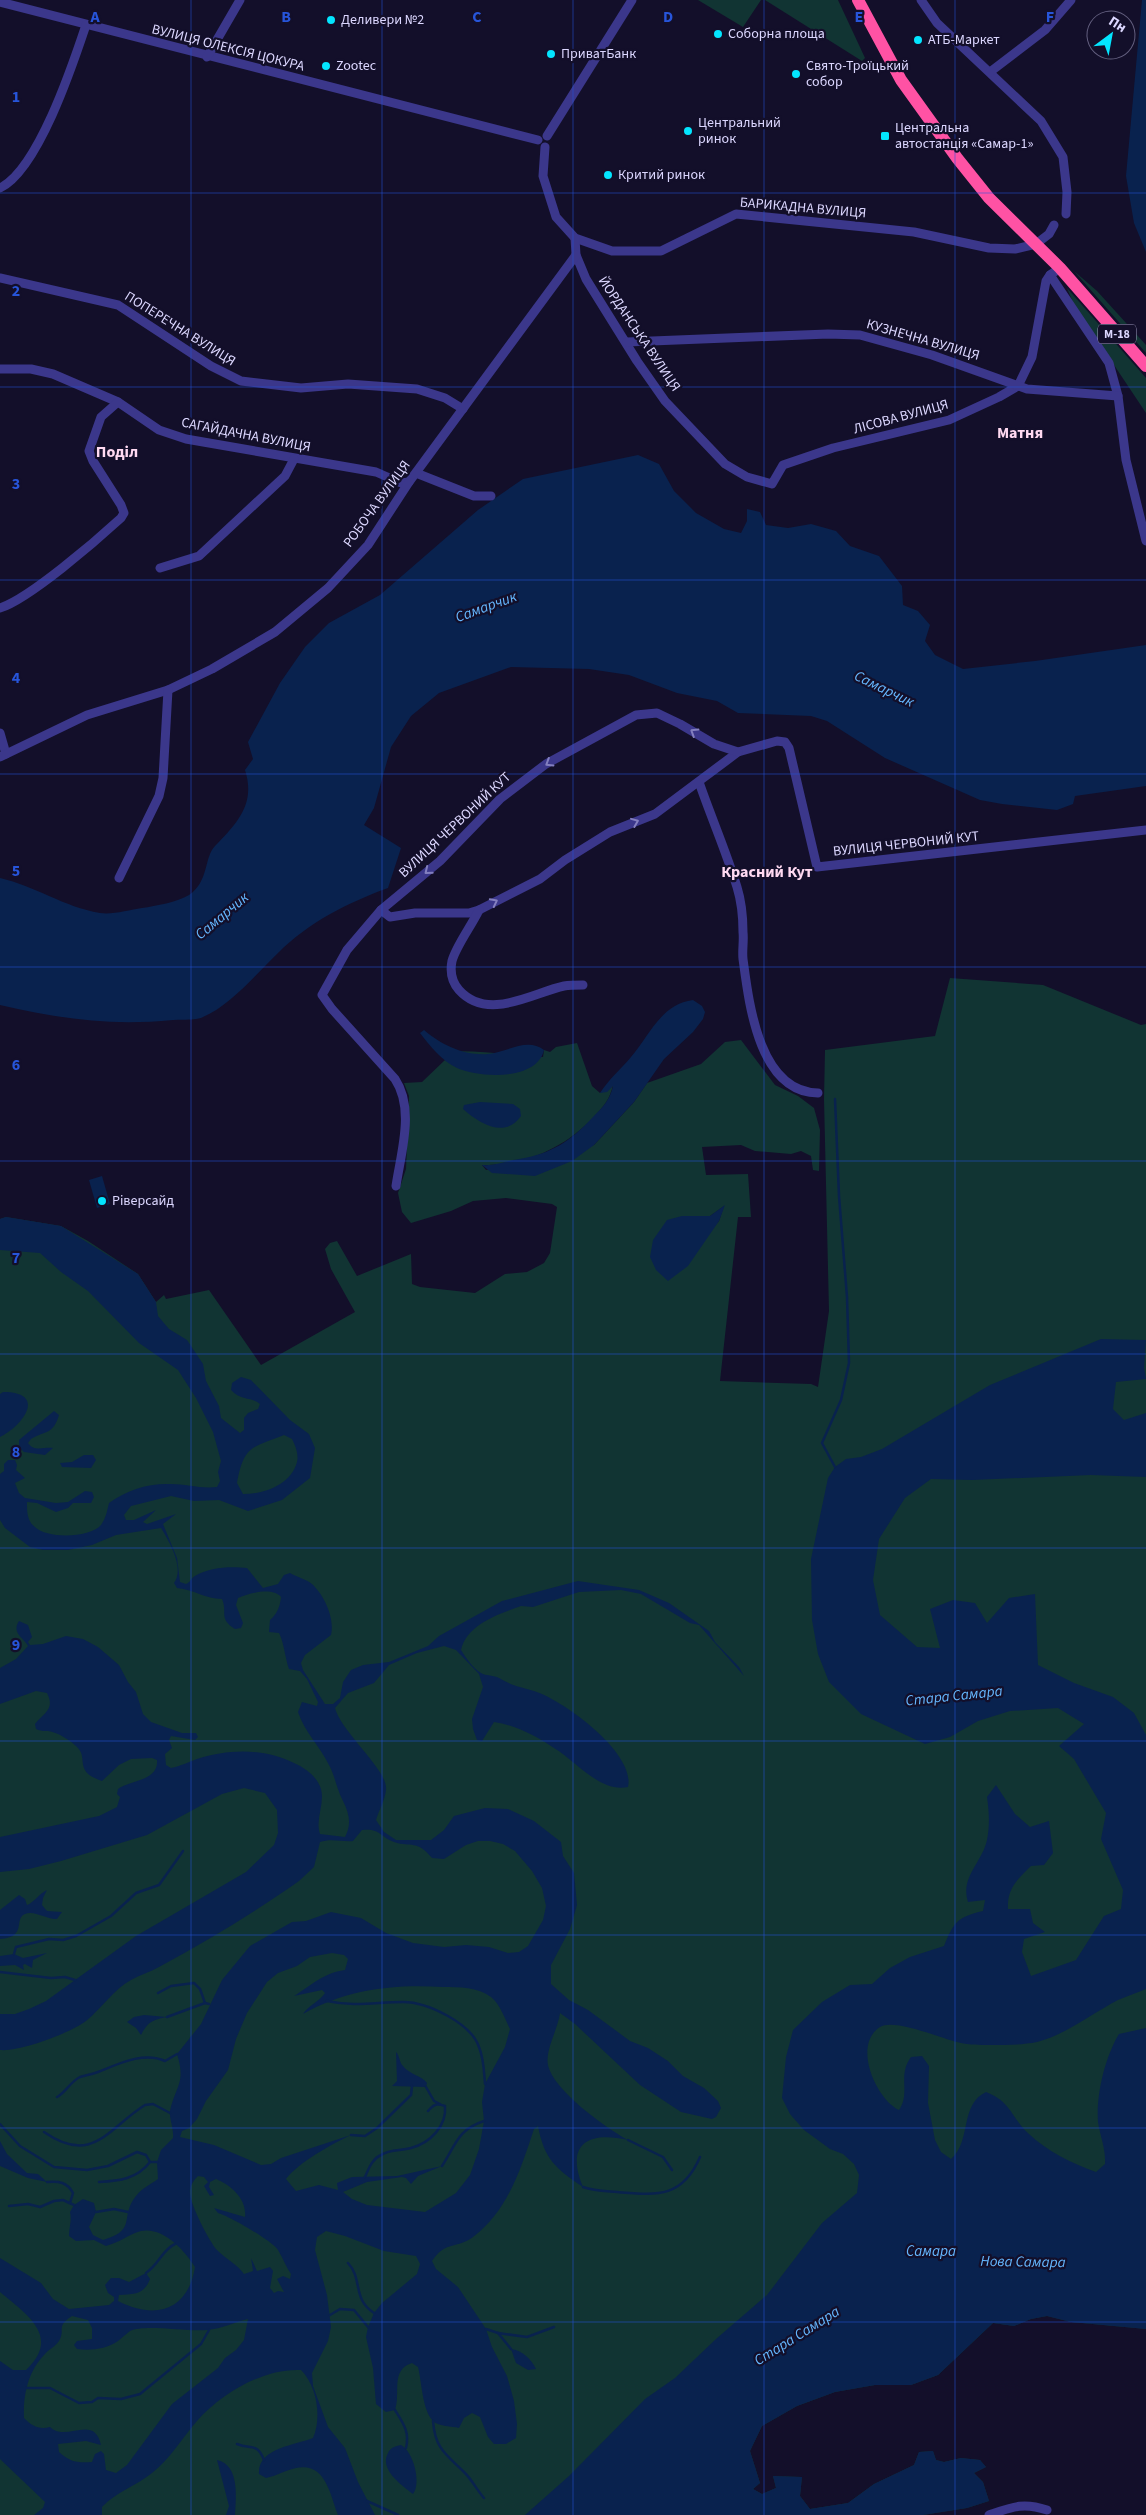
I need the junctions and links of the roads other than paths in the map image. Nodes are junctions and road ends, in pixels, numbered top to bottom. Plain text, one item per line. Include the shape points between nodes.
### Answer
1 (240, 0) edge
2 (632, 0) edge
3 (858, 0) edge
4 (921, 0) edge
5 (1071, 0) edge
6 (0, 2) edge
7 (86, 25) junction
8 (207, 57) junction
9 (990, 72) junction
10 (541, 143) junction
11 (0, 188) edge
12 (1066, 214) dead end
13 (1054, 226) dead end
14 (575, 238) junction
15 (1036, 244) junction
16 (576, 255) junction
17 (1055, 271) junction
18 (0, 278) edge
19 (627, 342) junction
20 (1146, 366) edge
21 (0, 369) edge
22 (1018, 386) junction
23 (1118, 396) junction
24 (118, 402) junction
25 (463, 409) junction
26 (294, 459) junction
27 (416, 473) junction
28 (409, 482) junction
29 (772, 484) joint
30 (490, 496) dead end
31 (1146, 541) edge
32 (160, 568) dead end
33 (0, 608) edge
34 (168, 690) junction
35 (0, 733) edge
36 (738, 752) junction
37 (3, 755) edge
38 (699, 782) junction
39 (1146, 830) edge
40 (119, 878) dead end
41 (381, 910) junction
42 (479, 910) junction
43 (583, 985) dead end
44 (818, 1093) dead end
45 (396, 1186) dead end
46 (1047, 2509) edge
47 (989, 2515) edge

1 - 8 street
2 - 10 street via 547,136 541,136
3 - 15 highway, М-18 via 886,55 932,125 989,198
4 - 9 street via 937,24
5 - 9 street via 1045,30
6 - 7 street, ВУЛИЦЯ ОЛЕКСІЯ ЦОКУРА
7 - 8 street, ВУЛИЦЯ ОЛЕКСІЯ ЦОКУРА
7 - 11 street via 68,80 31,154 11,181
8 - 10 street, ВУЛИЦЯ ОЛЕКСІЯ ЦОКУРА
9 - 12 street via 1041,121 1063,157
10 - 14 street via 543,176 556,216
13 - 15 street
14 - 15 street, БАРИКАДНА ВУЛИЦЯ via 612,251 661,251 736,214 914,232 989,248
14 - 16 street, ЙОРДАНСЬКА ВУЛИЦЯ
15 - 17 highway, М-18
16 - 19 street, ЙОРДАНСЬКА ВУЛИЦЯ via 586,279
16 - 25 street, РОБОЧА ВУЛИЦЯ
17 - 20 highway, М-18
17 - 22 street via 1046,281 1032,357
17 - 23 street via 1109,363
18 - 25 street, ПОПЕРЕЧНА ВУЛИЦЯ via 118,305 211,366 240,381 301,388 348,384 417,389 438,395
19 - 22 street, КУЗНЕЧНА ВУЛИЦЯ via 860,335 932,355
19 - 29 street, ЙОРДАНСЬКА ВУЛИЦЯ via 665,400 725,464 747,477
21 - 24 street, САГАЙДАЧНА ВУЛИЦЯ via 31,369 52,374
22 - 23 street, КУЗНЕЧНА ВУЛИЦЯ via 1047,392
22 - 29 street, ЛІСОВА ВУЛИЦЯ via 950,420 833,448 783,464
23 - 31 street via 1126,460
24 - 26 street, САГАЙДАЧНА ВУЛИЦЯ via 159,430 186,439
24 - 33 street via 101,417 89,451 121,505 124,512 121,518 29,592
25 - 27 street, РОБОЧА ВУЛИЦЯ
26 - 28 street, САГАЙДАЧНА ВУЛИЦЯ via 376,472 401,483
26 - 32 street via 285,476 199,556
27 - 28 street, РОБОЧА ВУЛИЦЯ
27 - 30 street via 474,496
28 - 34 street, РОБОЧА ВУЛИЦЯ via 368,545 316,599 275,632 212,669
34 - 37 street, РОБОЧА ВУЛИЦЯ via 87,716
34 - 40 street via 159,796
35 - 37 street
36 - 38 street, ВУЛИЦЯ ЧЕРВОНИЙ КУТ
36 - 39 street, ВУЛИЦЯ ЧЕРВОНИЙ КУТ via 778,741 790,748 817,867
36 -> 41 street, ВУЛИЦЯ ЧЕРВОНИЙ КУТ via 714,744 657,713 636,714 546,764 521,783 481,817 440,862
42 -> 38 street, ВУЛИЦЯ ЧЕРВОНИЙ КУТ via 540,879 610,832 655,814
38 - 44 street via 737,888 744,931 743,957 763,1052 785,1082 806,1093
41 - 42 street, ВУЛИЦЯ ЧЕРВОНИЙ КУТ via 390,917
41 - 45 street, ВУЛИЦЯ ЧЕРВОНИЙ КУТ via 347,950 322,995 402,1090 406,1101
42 - 43 street via 453,958 451,969 457,988 465,995 498,1005 565,986
46 - 47 street via 1030,2505

